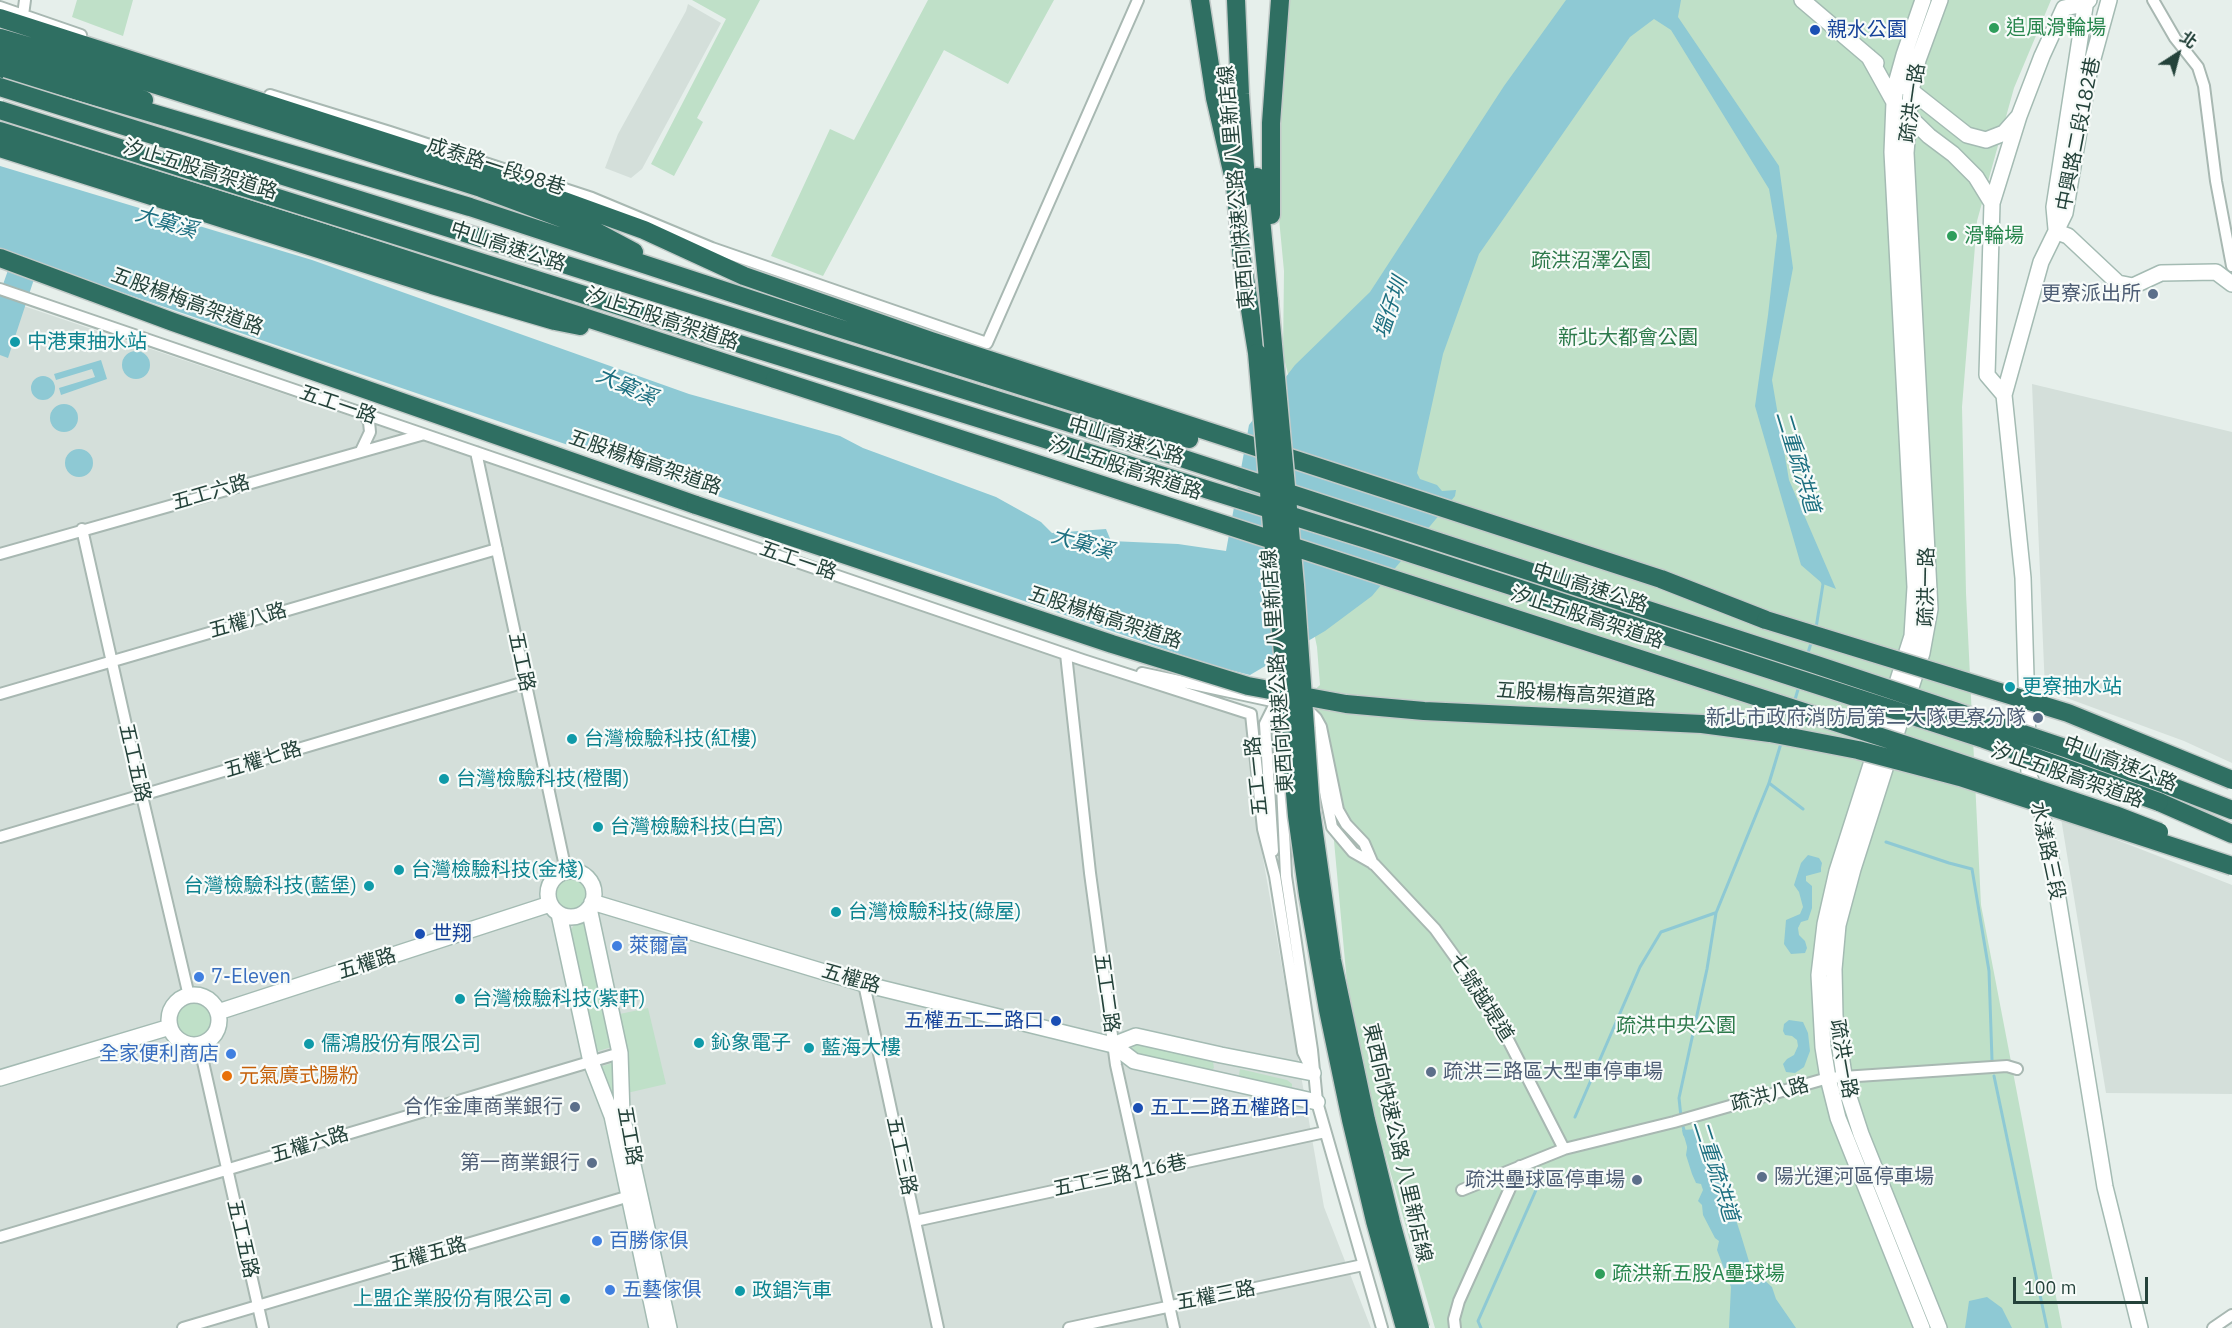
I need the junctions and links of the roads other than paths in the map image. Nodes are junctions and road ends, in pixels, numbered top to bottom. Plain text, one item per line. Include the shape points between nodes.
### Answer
1 (25, 0) edge
2 (1138, 0) edge
3 (1200, 0) edge
4 (1236, 0) edge
5 (1247, 0) edge
6 (1280, 0) edge
7 (1802, 0) edge
8 (1923, 0) edge
9 (1940, 0) edge
10 (2109, 0) edge
11 (2153, 0) edge
12 (2087, 1) edge
13 (0, 7) edge
14 (23, 15) junction
15 (0, 18) edge
16 (0, 38) edge
17 (0, 52) edge
18 (1869, 57) junction
19 (0, 68) edge
20 (1897, 80) junction
21 (0, 87) edge
22 (1911, 91) junction
23 (1894, 102) junction
24 (0, 110) edge
25 (1908, 116) junction
26 (2019, 116) junction
27 (0, 131) edge
28 (260, 144) junction
29 (0, 148) edge
30 (1992, 203) junction
31 (2057, 232) junction
32 (0, 258) edge
33 (2232, 266) edge
34 (2232, 284) edge
35 (0, 289) edge
36 (1269, 301) junction
37 (714, 336) junction
38 (791, 336) junction
39 (1257, 353) junction
40 (2004, 394) junction
41 (364, 414) junction
42 (423, 435) junction
43 (361, 451) junction
44 (476, 452) junction
45 (82, 529) junction
46 (496, 549) junction
47 (0, 554) edge
48 (1766, 620) junction
49 (1066, 654) junction
50 (1083, 660) junction
51 (111, 661) junction
52 (525, 682) junction
53 (0, 694) edge
54 (1282, 704) junction
55 (2232, 780) edge
56 (142, 796) junction
57 (2232, 810) edge
58 (2232, 834) edge
59 (0, 837) edge
60 (2232, 861) edge
61 (1374, 864) junction
62 (2232, 866) edge
63 (566, 871) junction
64 (1280, 876) junction
65 (591, 905) junction
66 (555, 909) junction
67 (864, 984) junction
68 (189, 996) junction
69 (218, 1012) junction
70 (170, 1027) junction
71 (199, 1044) junction
72 (1113, 1045) junction
73 (620, 1053) junction
74 (591, 1062) junction
75 (2017, 1069) dead end
76 (1313, 1073) junction
77 (0, 1078) edge
78 (1828, 1078) junction
79 (1844, 1078) junction
80 (1317, 1102) junction
81 (1325, 1132) junction
82 (1564, 1149) junction
83 (1520, 1166) junction
84 (226, 1170) junction
85 (1141, 1172) junction
86 (1462, 1190) dead end
87 (634, 1195) junction
88 (915, 1221) junction
89 (0, 1237) edge
90 (1363, 1265) junction
91 (258, 1306) junction
92 (1169, 1306) junction
93 (2232, 1315) edge
94 (183, 1328) edge
95 (263, 1328) edge
96 (657, 1328) edge
97 (669, 1328) edge
98 (938, 1328) edge
99 (1069, 1328) edge
100 (1174, 1328) edge
101 (1382, 1328) edge
102 (1405, 1328) edge
103 (1420, 1328) edge
104 (1455, 1328) edge
105 (1922, 1328) edge
106 (1939, 1328) edge
107 (2140, 1328) edge
108 (2213, 1328) edge

1 - 14 street
2 - 14 street, 成泰路一段98巷 via 987,343 712,248 592,198
3 - 39 highway via 1215,98 1235,184
4 - 39 highway, 東西向快速公路 八里新店線
5 - 36 highway, 東西向快速公路 八里新店線 via 1256,167
6 - 36 highway via 1271,123
7 - 18 street
8 - 20 street, 疏洪一路
9 - 22 street, 疏洪一路
10 - 31 street, 中興路二段182巷 via 2089,73 2065,213
11 - 33 street via 2198,68 2204,86
12 - 26 street via 2064,8
12 - 31 street via 2054,207
13 - 14 street, 成泰路一段98巷
15 - 48 highway, bridge via 517,184 644,230 744,276 1661,579
16 - 38 highway, bridge via 481,188 591,229
17 - 28 highway via 142,99
18 - 20 street
18 - 23 street
19 - 28 highway, 汐止五股高架道路
20 - 22 street
20 - 23 street, 疏洪一路
21 - 38 highway, 中山高速公路, bridge
22 - 25 street, 疏洪一路
22 - 26 street via 1967,135 1986,140 2004,133
23 - 25 street
23 - 78 street, 疏洪一路 via 1892,152 1914,587 1912,636 1837,871 1825,924 1819,1016
24 - 37 highway, 中山高速公路, bridge
25 - 30 street via 1976,177
25 - 79 street, 疏洪一路 via 1906,153 1930,609 1922,653 1838,925 1835,1016
26 - 30 street
27 - 60 highway, 汐止五股高架道路, bridge via 1898,742 2115,815
28 - 48 highway, 汐止五股高架道路, bridge via 470,207 832,326
29 - 37 highway, bridge via 555,321 638,335
30 - 40 street via 1987,375
31 - 34 street via 2068,236 2118,284 2133,286 2161,273 2216,272
31 - 40 street, 水漾路三段 via 2041,262
32 - 62 highway, 五股楊梅高架道路, bridge via 696,505 1248,686 1346,704 1702,724 1770,733 1858,750 1960,777
35 - 41 street, 五工一路
36 - 103 highway, 東西向快速公路 八里新店線, bridge via 1311,811 1332,960 1366,1120
37 - 58 highway, 中山高速公路, bridge via 1400,550 1973,735 2160,802
38 - 57 highway, 中山高速公路, bridge via 1178,456 1847,675 2068,749
39 - 102 highway, 東西向快速公路 八里新店線, bridge via 1297,816 1308,895 1351,1120
40 - 107 street, 水漾路三段 via 2022,578 2029,775 2042,812 2054,874 2105,1186
41 - 42 street, 五工一路
41 - 43 street via 370,432
42 - 43 street, 五工六路
42 - 44 street, 五工一路
43 - 45 street, 五工六路
44 - 46 street, 五工路
44 - 49 street, 五工一路
45 - 47 street, 五工六路
45 - 51 street, 五工五路
46 - 51 street, 五權八路
46 - 52 street, 五工路
48 - 55 highway, 汐止五股高架道路, bridge via 2068,713
49 - 50 street, 五工一路
49 - 72 street, 五工二路
50 - 54 street, 七號越堤道
50 - 64 street, 五工一路 via 1251,714 1263,829
51 - 53 street, 五權八路
51 - 56 street, 五工五路
52 - 56 street, 五權七路
52 - 63 street, 五工路
54 - 61 street, 七號越堤道 via 1300,707 1317,718 1338,810 1364,843
54 - 64 street via 1273,708 1265,724
56 - 59 street, 五權七路
56 - 68 street, 五工五路
61 - 64 street, 七號越堤道 via 1353,852 1332,827 1312,731 1302,719 1292,718 1280,730
61 - 82 street, 七號越堤道 via 1435,929 1479,992 1501,1026
63 - 65 street via 578,872 588,879 593,890
63 - 66 street via 551,881 548,893
64 - 76 street, 五工一路 via 1304,1053
65 - 66 street via 572,917
65 - 67 street, 五權路
65 - 73 street, 五工路
66 - 69 street, 五權路
66 - 74 street, 五工路
67 - 72 street, 五權路
67 - 88 street, 五工三路
68 - 69 street via 203,997
68 - 70 street via 173,1007
69 - 71 street via 216,1032
70 - 71 street via 178,1039
70 - 77 street
71 - 84 street, 五工五路
72 - 76 street, 五權路 via 1136,1036
72 - 80 street, 五權路 via 1134,1061
72 - 85 street, 五工二路
73 - 74 street, 五權六路
73 - 87 street, 五工路 via 622,1115
74 - 84 street, 五權六路
74 - 87 street, 五工路 via 612,1116
75 - 79 street, 疏洪八路 via 2007,1066
76 - 80 street, 五工一路
78 - 79 street, 疏洪八路
78 - 82 street, 疏洪八路
78 - 105 street, 疏洪一路 via 1839,1119
79 - 106 street, 疏洪一路 via 1861,1134
80 - 81 street, 五工一路
81 - 85 street, 五工三路116巷
81 - 90 street, 五工一路
82 - 83 street, 疏洪八路
83 - 86 street, 疏洪八路
83 - 104 street via 1459,1301
84 - 89 street, 五權六路
84 - 91 street, 五工五路
85 - 88 street, 五工三路116巷
85 - 92 street, 五工二路
87 - 91 street, 五權五路
87 - 96 street, 五工路
87 - 97 street, 五工路
88 - 98 street, 五工三路
90 - 92 street, 五權三路
90 - 101 street, 五工一路
91 - 94 street, 五權五路
91 - 95 street, 五工五路
92 - 99 street, 五權三路
92 - 100 street, 五工二路
93 - 108 street

